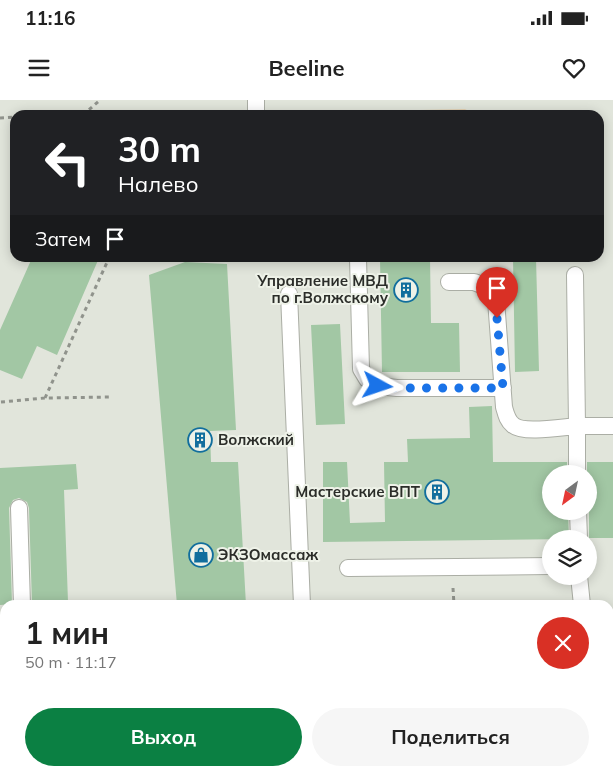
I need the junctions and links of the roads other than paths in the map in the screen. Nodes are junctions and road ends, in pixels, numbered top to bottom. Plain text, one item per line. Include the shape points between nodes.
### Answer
1 (358, 262) edge
2 (575, 275) dead end
3 (449, 282) dead end
4 (289, 294) dead end
5 (503, 388) junction
6 (576, 426) junction
7 (613, 426) edge
8 (578, 465) edge
9 (19, 508) dead end
10 (542, 566) edge
11 (348, 568) dead end
12 (580, 585) edge
13 (22, 600) edge
14 (302, 600) edge
15 (581, 600) edge

1 - 5 lane via 362,369 367,379 378,386 397,388
2 - 6 lane
3 - 5 lane via 474,282 487,287 496,300
4 - 14 lane
5 - 6 lane via 507,419 514,427 525,430
6 - 7 lane
6 - 8 lane
9 - 13 lane
10 - 11 lane
12 - 15 lane

